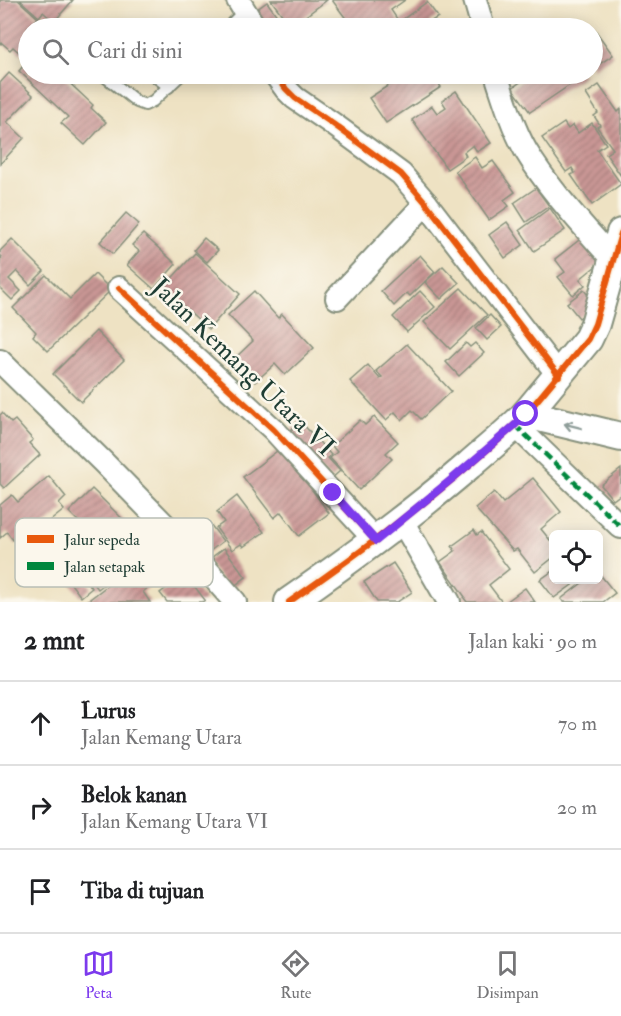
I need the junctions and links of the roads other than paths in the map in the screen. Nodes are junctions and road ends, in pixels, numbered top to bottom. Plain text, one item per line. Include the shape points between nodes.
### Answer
1 (475, 0) edge
2 (480, 18) edge
3 (114, 84) edge
4 (165, 84) edge
5 (172, 84) edge
6 (282, 84) edge
7 (499, 84) edge
8 (169, 87) junction
9 (426, 203) junction
10 (617, 247) edge
11 (119, 288) dead end
12 (337, 298) dead end
13 (0, 361) edge
14 (559, 376) junction
15 (520, 419) junction
16 (621, 437) edge
17 (158, 518) edge
18 (402, 520) junction
19 (621, 527) edge
20 (376, 541) junction
21 (213, 577) edge
22 (235, 602) edge
23 (289, 602) edge
24 (449, 602) edge

1 - 2 street
3 - 8 lane via 145,105
4 - 8 lane
5 - 8 lane
6 - 9 street via 295,98 401,174
7 - 10 street via 525,149 550,188
9 - 12 street
9 - 14 street
10 - 14 street via 595,324
11 - 20 street, Jalan Kemang Utara VI via 274,430
13 - 17 street
14 - 15 street
16 -> 15 street
15 - 18 street
15 - 19 street
18 - 20 street
18 - 24 street
20 - 23 street
21 - 22 street

